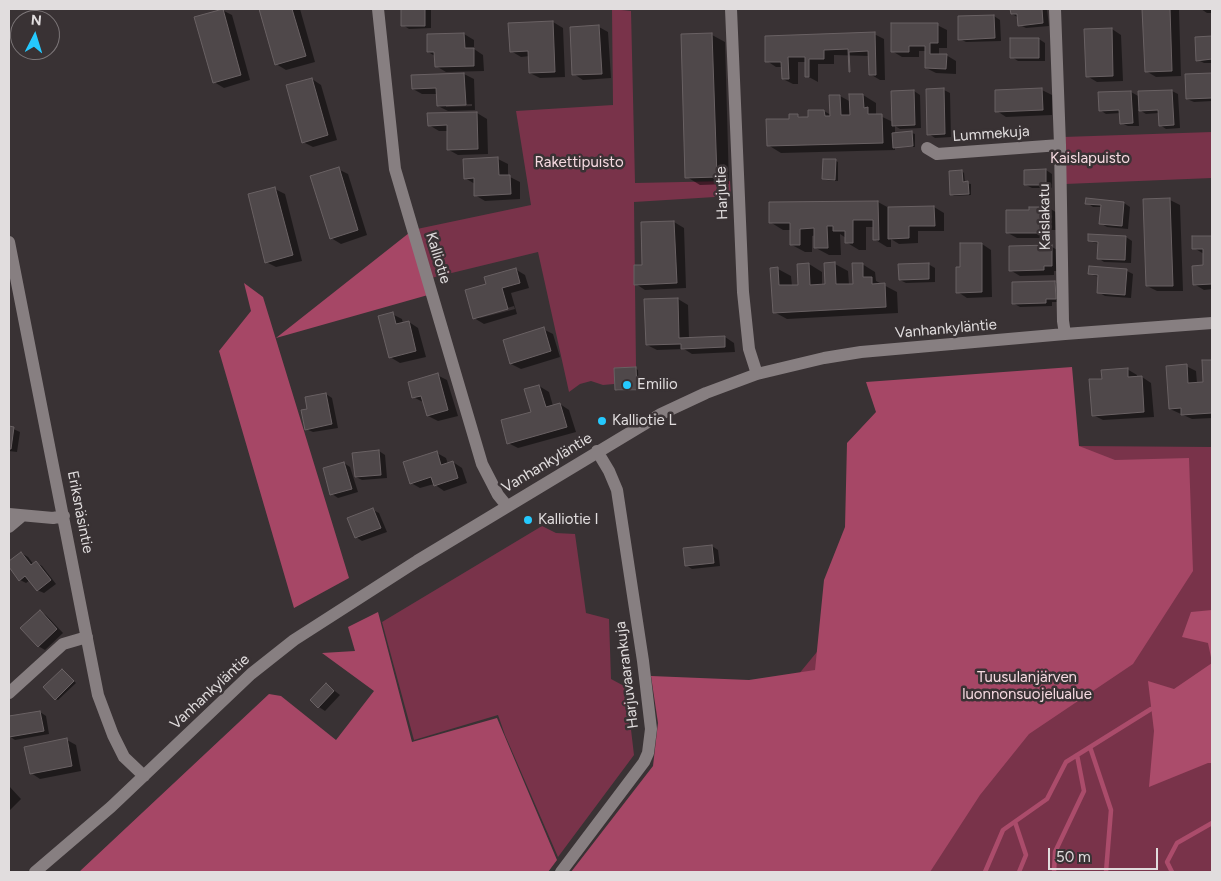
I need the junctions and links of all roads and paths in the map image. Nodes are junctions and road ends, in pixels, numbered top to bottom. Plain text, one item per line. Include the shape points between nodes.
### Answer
1 (378, 9) edge
2 (731, 9) edge
3 (1055, 9) edge
4 (1060, 145) junction
5 (927, 148) dead end
6 (9, 242) edge
7 (1212, 323) edge
8 (1065, 334) junction
9 (757, 374) junction
10 (597, 452) junction
11 (507, 506) junction
12 (15, 515) edge
13 (64, 516) junction
14 (9, 527) edge
15 (87, 637) junction
16 (9, 693) edge
17 (144, 776) junction
18 (35, 872) edge
19 (561, 872) edge

1 - 11 street, Kalliotie via 395,169 482,464
2 - 9 street, Harjutie via 743,292 749,348
3 - 4 street, Kaislakatu
4 - 5 street, Lummekuja via 937,154
4 - 8 street, Kaislakatu
6 - 13 street, Eriksnäsintie
7 - 8 street, Vanhankyläntie
8 - 9 street, Vanhankyläntie via 861,352 790,364
9 - 10 street, Vanhankyläntie via 661,414
10 - 11 street, Vanhankyläntie
10 - 19 street, Harjuvaarankuja via 617,490 651,728 644,762
11 - 17 street, Vanhankyläntie via 294,640 251,674
12 - 13 street
12 - 14 street
13 - 15 street, Eriksnäsintie
15 - 16 street via 63,644
15 - 17 street, Eriksnäsintie via 98,695 113,735 124,757
17 - 18 street, Vanhankyläntie

